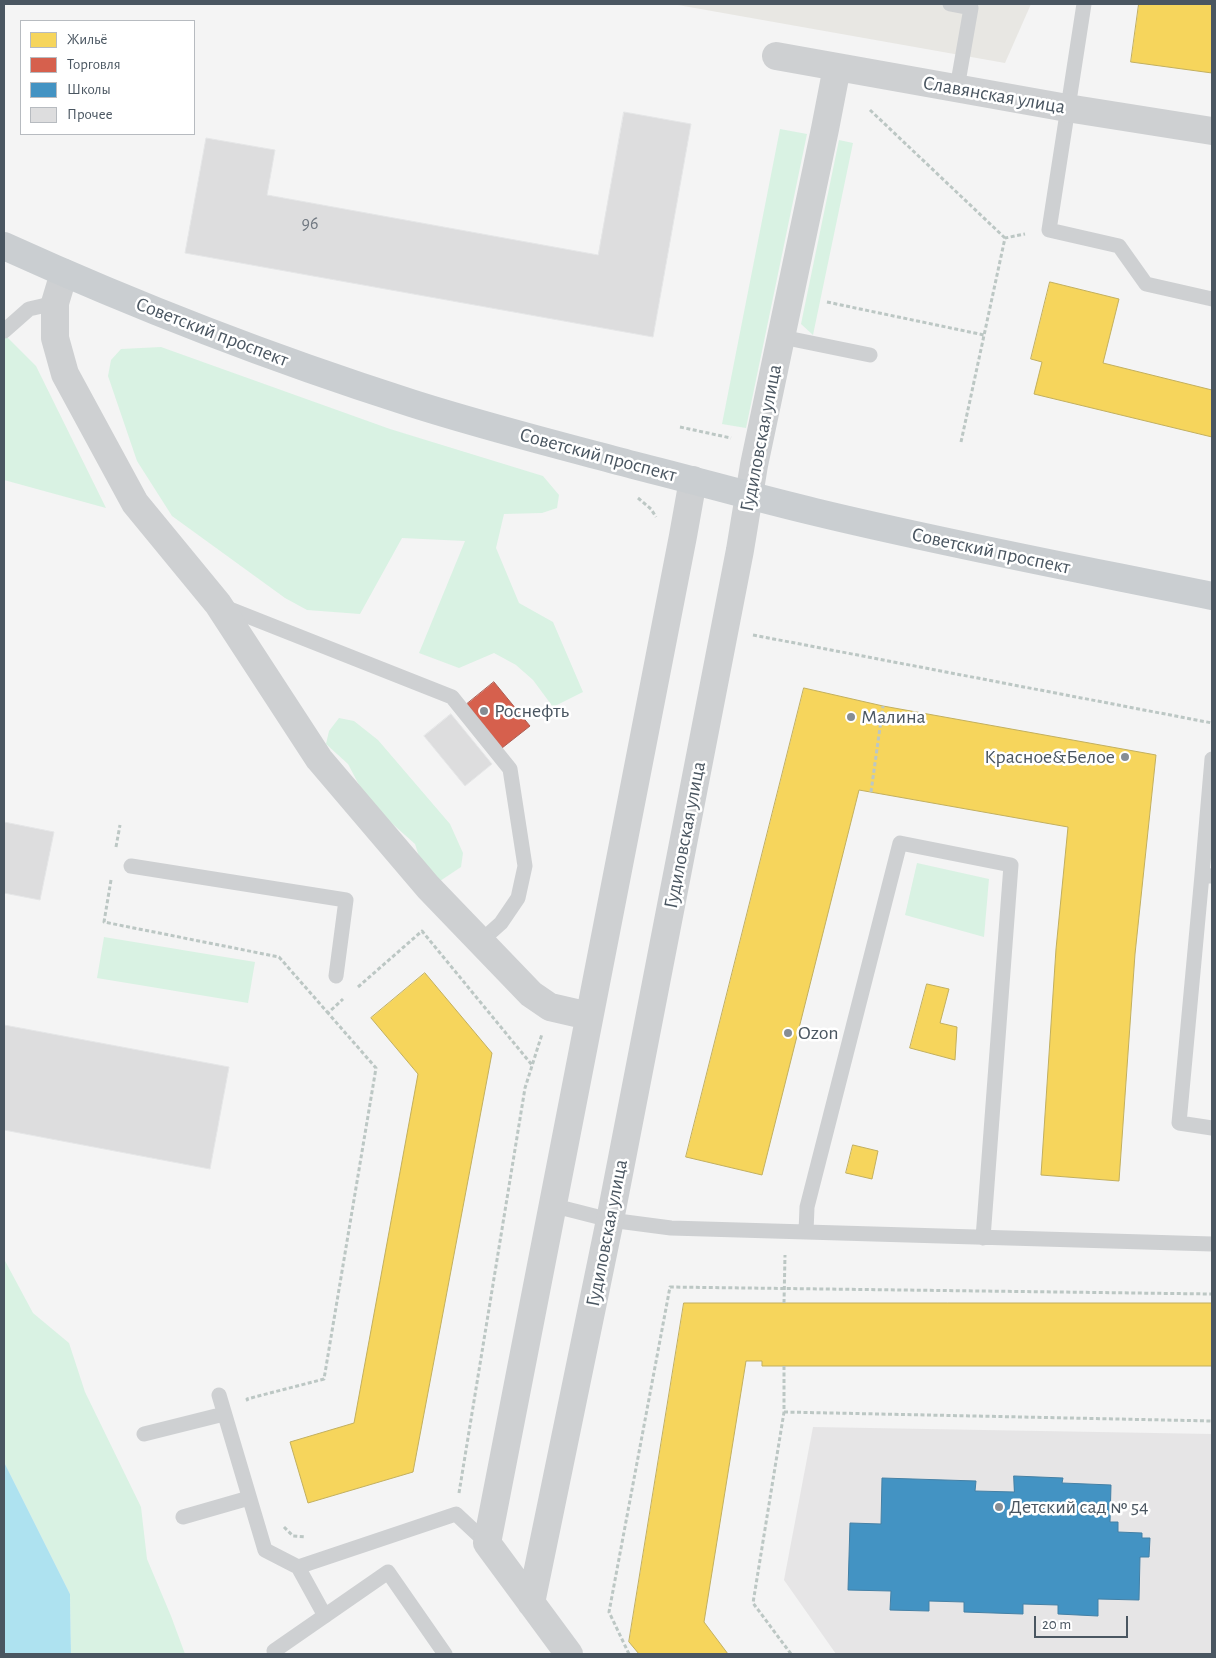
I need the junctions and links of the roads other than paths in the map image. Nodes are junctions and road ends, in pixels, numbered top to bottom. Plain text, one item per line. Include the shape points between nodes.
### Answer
1 (950, 4) edge
2 (1084, 4) edge
3 (971, 6) edge
4 (776, 56) dead end
5 (837, 67) junction
6 (957, 88) junction
7 (1067, 108) junction
8 (1212, 131) edge
9 (4, 246) edge
10 (64, 273) junction
11 (1212, 299) edge
12 (55, 303) junction
13 (4, 331) edge
14 (782, 337) junction
15 (870, 355) dead end
16 (692, 480) junction
17 (748, 494) junction
18 (1212, 596) edge
19 (218, 604) junction
20 (1212, 759) edge
21 (131, 866) dead end
22 (1207, 875) edge
23 (481, 942) junction
24 (336, 976) dead end
25 (589, 1016) junction
26 (1212, 1128) edge
27 (555, 1206) junction
28 (610, 1220) junction
29 (806, 1232) junction
30 (983, 1238) junction
31 (1212, 1244) edge
32 (219, 1395) dead end
33 (224, 1414) junction
34 (144, 1434) dead end
35 (249, 1498) junction
36 (183, 1516) dead end
37 (487, 1542) junction
38 (298, 1567) junction
39 (531, 1603) junction
40 (325, 1616) junction
41 (276, 1654) edge
42 (446, 1654) edge
43 (569, 1654) edge

1 - 3 lane
2 - 7 lane
3 - 6 lane
4 - 5 street, Славянская улица
5 - 6 street, Славянская улица
5 - 14 street, Гудиловская улица
6 - 7 street, Славянская улица
7 - 8 street, Славянская улица
7 - 11 lane via 1049,230 1119,246 1146,284
9 - 10 main road, Советский проспект
10 - 12 street
10 - 16 main road, Советский проспект via 166,316 412,404
12 - 13 lane via 29,309
12 - 19 street via 55,338 65,374 135,503
14 - 15 lane
14 - 17 street, Гудиловская улица
16 - 17 main road, Советский проспект
16 - 25 street via 682,546
17 - 18 main road, Советский проспект via 962,546
17 - 28 street, Гудиловская улица via 740,550
19 - 23 street via 320,760 428,887
19 - 23 lane via 452,697 510,769 525,866 518,898 501,923
20 - 22 lane
21 - 24 lane via 346,900
22 - 26 lane via 1179,1123
23 - 25 street via 531,994 550,1008
25 - 27 street
27 - 28 lane
27 - 37 street
28 - 29 lane via 671,1228
28 - 39 street, Гудиловская улица
29 - 30 lane
29 - 30 lane via 807,1207 900,843 1011,865
30 - 31 lane
32 - 33 lane
33 - 34 lane
33 - 35 lane
35 - 36 lane
35 - 38 lane via 265,1550
37 - 38 lane via 456,1514
37 - 39 street
38 - 40 lane
39 - 43 street
40 - 41 lane via 274,1651
40 - 42 lane via 388,1572

